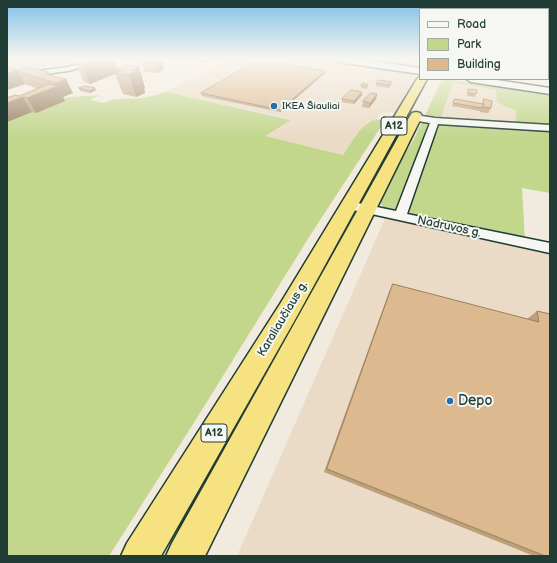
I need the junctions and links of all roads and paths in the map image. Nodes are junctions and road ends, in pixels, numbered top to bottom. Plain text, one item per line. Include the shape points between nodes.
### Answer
1 (419, 85) edge
2 (509, 85) edge
3 (550, 92) edge
4 (422, 105) dead end
5 (416, 118) junction
6 (435, 120) junction
7 (550, 128) edge
8 (357, 207) junction
9 (400, 216) junction
10 (550, 248) edge
11 (140, 556) edge
12 (185, 556) edge

1 - 8 highway, Karaliaučiaus g. / A12
2 - 3 main road
4 - 5 highway, Karaliaučiaus g. / A12
5 - 6 street
5 - 8 highway, Karaliaučiaus g. / A12
6 - 7 street
6 - 9 street
8 - 9 street, Nadruvos g.
8 - 11 highway, Karaliaučiaus g. / A12 via 288,311
8 - 12 highway, Karaliaučiaus g. / A12
9 - 10 street, Nadruvos g.

